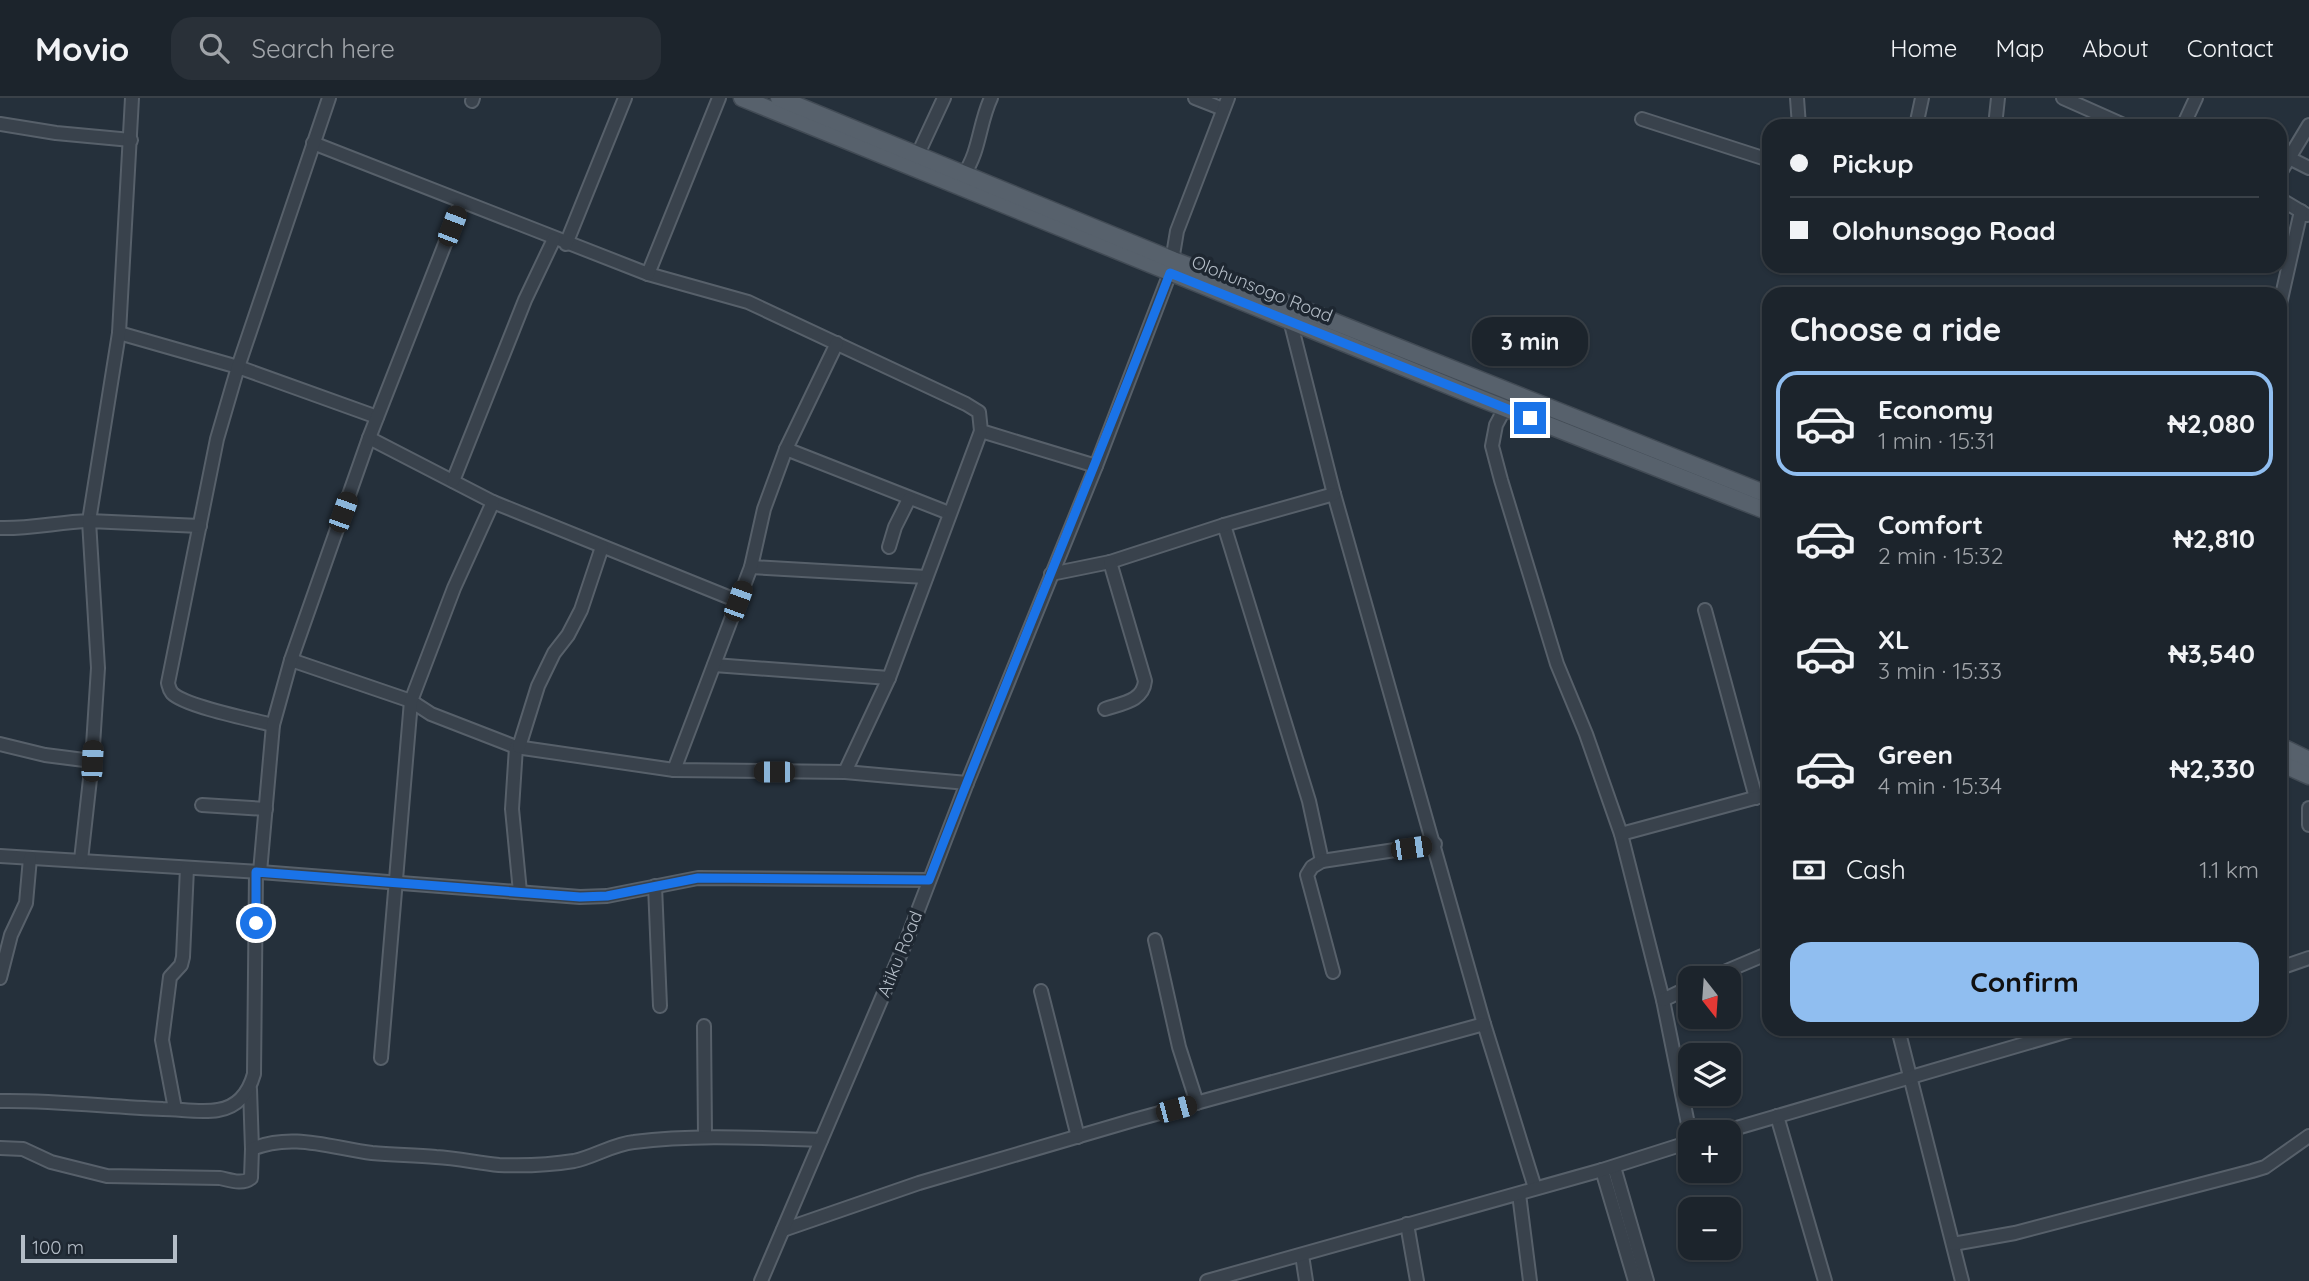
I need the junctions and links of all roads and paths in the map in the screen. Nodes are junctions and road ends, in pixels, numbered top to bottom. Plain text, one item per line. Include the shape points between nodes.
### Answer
1 (132, 98) edge
2 (329, 98) edge
3 (625, 98) edge
4 (719, 98) edge
5 (742, 98) edge
6 (779, 98) edge
7 (944, 98) edge
8 (991, 98) edge
9 (1195, 98) edge
10 (1797, 98) edge
11 (1922, 98) edge
12 (1998, 98) edge
13 (2063, 98) edge
14 (2196, 98) edge
15 (1226, 103) edge
16 (1642, 118) dead end
17 (1798, 119) edge
18 (1918, 119) edge
19 (1996, 119) edge
20 (2110, 119) edge
21 (2186, 119) edge
22 (0, 124) edge
23 (2309, 125) edge
24 (131, 139) junction
25 (313, 143) junction
26 (918, 154) junction
27 (1762, 158) edge
28 (2289, 159) junction
29 (2287, 162) edge
30 (2309, 169) edge
31 (964, 174) junction
32 (461, 203) junction
33 (2287, 203) edge
34 (2305, 213) edge
35 (560, 241) junction
36 (1171, 266) junction
37 (648, 274) junction
38 (2285, 287) edge
39 (1290, 320) junction
40 (119, 333) junction
41 (837, 342) junction
42 (238, 367) junction
43 (1505, 408) junction
44 (377, 417) junction
45 (981, 431) junction
46 (369, 438) junction
47 (786, 450) junction
48 (1096, 466) junction
49 (453, 481) junction
50 (1762, 492) edge
51 (1334, 494) junction
52 (909, 499) junction
53 (493, 502) junction
54 (1762, 509) edge
55 (949, 513) junction
56 (89, 521) junction
57 (1224, 525) junction
58 (200, 526) junction
59 (0, 528) edge
60 (602, 547) junction
61 (890, 547) dead end
62 (1110, 562) junction
63 (751, 567) junction
64 (1051, 574) junction
65 (926, 577) junction
66 (738, 601) junction
67 (1705, 610) dead end
68 (291, 660) junction
69 (713, 665) junction
70 (888, 678) junction
71 (411, 701) junction
72 (1105, 709) dead end
73 (273, 725) junction
74 (0, 744) edge
75 (518, 747) junction
76 (2287, 749) edge
77 (2309, 760) edge
78 (92, 761) junction
79 (2287, 765) edge
80 (674, 770) junction
81 (845, 772) junction
82 (2309, 776) edge
83 (967, 783) junction
84 (1762, 796) edge
85 (1756, 798) junction
86 (202, 805) dead end
87 (2309, 808) edge
88 (265, 809) junction
89 (2309, 825) edge
90 (1621, 834) junction
91 (1435, 844) junction
92 (0, 856) edge
93 (30, 858) junction
94 (81, 860) junction
95 (1322, 861) junction
96 (187, 868) junction
97 (258, 872) junction
98 (929, 880) junction
99 (395, 883) junction
100 (655, 886) junction
101 (520, 892) junction
102 (1155, 940) dead end
103 (1762, 956) edge
104 (2309, 958) edge
105 (1738, 966) edge
106 (2287, 966) edge
107 (1332, 972) dead end
108 (0, 978) edge
109 (1041, 991) dead end
110 (1678, 993) edge
111 (1663, 1000) junction
112 (660, 1006) dead end
113 (1484, 1024) junction
114 (704, 1026) dead end
115 (1900, 1036) edge
116 (2051, 1036) edge
117 (381, 1058) dead end
118 (1909, 1078) junction
119 (250, 1089) junction
120 (0, 1101) edge
121 (1197, 1103) junction
122 (175, 1109) junction
123 (1777, 1116) junction
124 (1687, 1120) edge
125 (1741, 1127) edge
126 (705, 1136) junction
127 (2309, 1136) edge
128 (1078, 1137) junction
129 (821, 1140) junction
130 (1678, 1146) edge
131 (0, 1148) edge
132 (252, 1149) junction
133 (1608, 1168) junction
134 (1535, 1188) junction
135 (1519, 1194) junction
136 (1407, 1224) junction
137 (783, 1230) junction
138 (1953, 1244) junction
139 (1302, 1255) junction
140 (761, 1281) edge
141 (1207, 1281) edge
142 (1306, 1281) edge
143 (1417, 1281) edge
144 (1530, 1281) edge
145 (1635, 1281) edge
146 (1647, 1281) edge
147 (1825, 1281) edge
148 (1962, 1281) edge

1 - 24 street
2 - 25 street
3 - 35 street
4 - 37 street
5 - 36 main road, Olohunsogo Road via 1135,257
6 - 26 main road, Olohunsogo Road
7 - 26 street
8 - 31 street via 975,154
9 - 15 street
10 - 17 street
11 - 18 street
12 - 19 street
13 - 20 street
14 - 21 street
15 - 36 street, Atiku Road via 1177,231
16 - 27 street
22 - 24 street
23 - 28 street
24 - 40 street
25 - 32 street
25 - 42 street
26 - 31 main road, Olohunsogo Road
28 - 29 street
28 - 30 street
31 - 36 main road, Olohunsogo Road
32 - 35 street
32 - 44 street
33 - 34 street
34 - 38 street
35 - 37 street
35 - 49 street via 525,300
36 - 39 main road, Olohunsogo Road
36 - 48 street, Atiku Road
36 - 50 main road, Olohunsogo Road via 1292,305
37 - 41 street via 748,302
39 - 43 main road, Olohunsogo Road
39 - 51 street
40 - 42 street
40 - 56 street
41 - 45 street via 967,404 979,412
41 - 47 street
42 - 44 street
42 - 58 street
43 - 54 main road, Olohunsogo Road
43 - 90 street via 1492,446 1501,480 1557,664
44 - 46 street
45 - 48 street
45 - 55 street
46 - 49 street
46 - 68 street
47 - 52 street
47 - 63 street via 764,509
48 - 64 street, Atiku Road
49 - 53 street
51 - 57 street
51 - 91 street
52 - 55 street
52 - 61 street
53 - 60 street
53 - 71 street
55 - 65 street
56 - 58 street
56 - 59 street
56 - 78 street via 99,668
57 - 62 street
57 - 95 street via 1309,801
58 - 73 street via 169,690 203,707
60 - 66 street
60 - 75 street via 580,610 538,686
62 - 64 street
62 - 72 street via 1145,681 1137,698
63 - 65 street
63 - 66 street
64 - 83 street, Atiku Road
65 - 70 street
66 - 69 street
67 - 85 street
68 - 71 street
68 - 73 street
69 - 70 street
69 - 80 street
70 - 81 street
71 - 75 street
71 - 99 street
73 - 88 street
74 - 78 street
75 - 80 street
75 - 101 street via 512,809
76 - 77 main road
78 - 94 street
79 - 82 main road
80 - 81 street
81 - 83 street
83 - 98 street, Atiku Road
84 - 85 street
85 - 90 street
86 - 88 street
87 - 89 street
88 - 97 street
90 - 111 street
91 - 95 street
91 - 113 street
92 - 93 street
93 - 94 street
93 - 108 street via 26,903 11,935
94 - 96 street
95 - 107 street via 1307,875
96 - 97 street
96 - 122 street via 183,957 170,977 162,1040
97 - 99 street
97 - 119 street
98 - 100 street via 698,878
98 - 129 street, Atiku Road
99 - 101 street
99 - 117 street
100 - 101 street via 607,896
100 - 112 street
102 - 121 street
103 - 105 street
104 - 106 street
109 - 128 street
110 - 111 street
111 - 124 street
113 - 121 street
113 - 134 street
114 - 126 street
115 - 118 street
116 - 118 street
118 - 123 street
118 - 138 street
119 - 122 street via 218,1110
119 - 132 street
120 - 122 street
121 - 128 street
123 - 125 street
123 - 147 street
126 - 129 street
126 - 132 street via 631,1142 575,1160 525,1166 396,1156 310,1142 287,1141
127 - 138 street via 2252,1171 2027,1230
128 - 137 street via 919,1183
129 - 137 street, Atiku Road
130 - 133 street
131 - 132 street via 23,1149 51,1162 107,1176 237,1182 251,1178
133 - 134 street
133 - 145 street
133 - 146 street
134 - 135 street
135 - 136 street
135 - 144 street
136 - 139 street
136 - 143 street
137 - 140 street, Atiku Road
138 - 148 street
139 - 141 street
139 - 142 street

